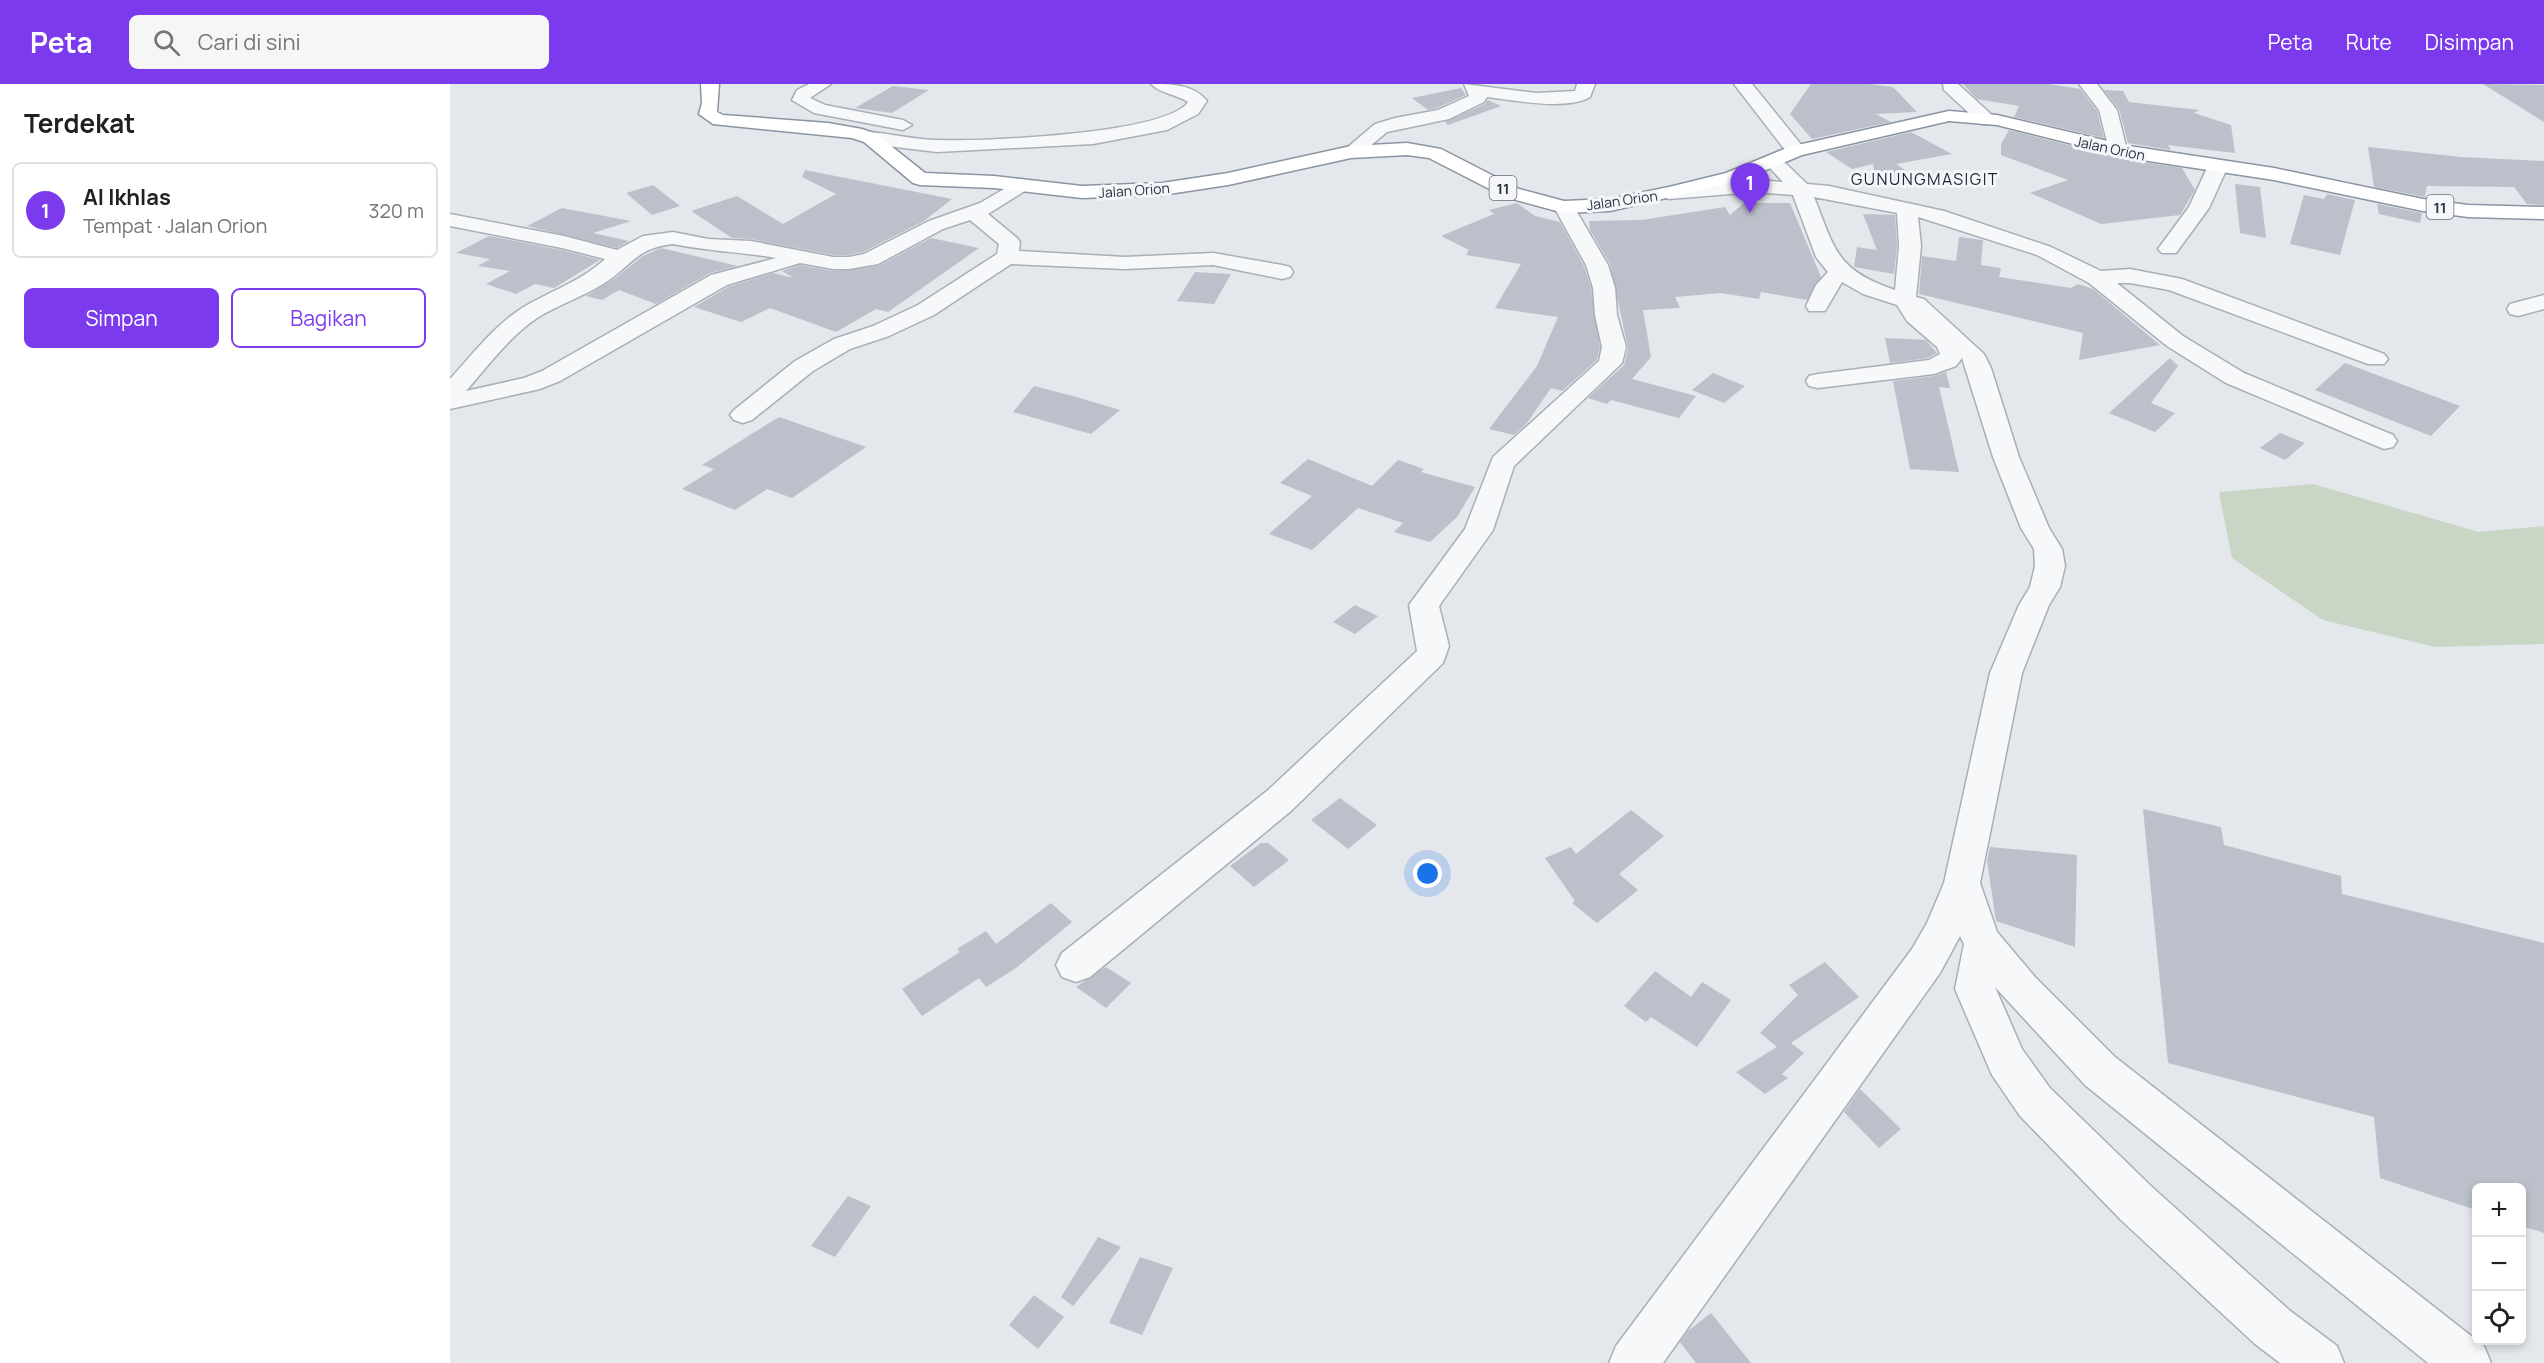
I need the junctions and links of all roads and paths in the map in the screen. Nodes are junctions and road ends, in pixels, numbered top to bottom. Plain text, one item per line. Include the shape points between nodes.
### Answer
1 (710, 84) edge
2 (822, 84) edge
3 (1160, 84) edge
4 (1586, 84) edge
5 (1743, 84) edge
6 (2088, 84) edge
7 (1950, 86) dead end
8 (1475, 88) edge
9 (1987, 120) junction
10 (870, 138) junction
11 (902, 140) junction
12 (2118, 150) junction
13 (1796, 151) junction
14 (1351, 152) junction
15 (1772, 160) junction
16 (2218, 166) junction
17 (1021, 185) junction
18 (1801, 189) junction
19 (1669, 193) junction
20 (1564, 207) junction
21 (1907, 208) junction
22 (973, 212) junction
23 (2544, 213) edge
24 (450, 220) edge
25 (2169, 249) dead end
26 (620, 257) junction
27 (1007, 257) junction
28 (810, 258) junction
29 (1282, 272) dead end
30 (1840, 272) junction
31 (2097, 278) junction
32 (1905, 300) junction
33 (2544, 302) edge
34 (1817, 306) dead end
35 (2518, 309) dead end
36 (2376, 359) dead end
37 (1818, 381) dead end
38 (450, 394) edge
39 (450, 402) edge
40 (743, 415) dead end
41 (2384, 441) dead end
42 (1962, 883) junction
43 (1983, 944) junction
44 (1076, 965) dead end
45 (1633, 1363) edge
46 (2320, 1363) edge
47 (2467, 1363) edge

1 - 10 highway, Jalan Orion / 11 via 708,114 718,120 828,128
2 - 11 street via 803,94 801,100 820,109 921,130
3 - 11 street via 1198,100 1192,110 1145,131 1093,138 937,146
4 - 8 street via 1579,96 1538,98
5 - 13 street
6 - 12 street via 2108,110
7 - 9 street
8 - 14 street via 1478,98 1443,115 1382,128
9 - 12 highway, Jalan Orion / 11
9 - 13 highway, Jalan Orion / 11 via 1949,116
10 - 11 street
10 - 17 highway, Jalan Orion / 11 via 920,179
12 - 16 highway, Jalan Orion / 11
13 - 15 highway, Jalan Orion / 11
14 - 17 highway, Jalan Orion / 11 via 1162,189 1082,192
14 - 20 highway, Jalan Orion / 11 via 1380,148 1434,153 1512,193
15 - 18 street
15 - 19 highway, Jalan Orion / 11 via 1733,177
16 - 23 highway, Jalan Orion / 11 via 2423,205 2468,211
16 - 25 street via 2199,208
17 - 22 street
18 - 19 street via 1745,187
18 - 21 street
18 - 30 street via 1827,257
19 - 20 highway, Jalan Orion / 11 via 1610,205
20 - 44 street via 1597,265 1604,288 1614,347 1610,363 1502,463 1479,530 1424,605 1432,655 1279,801
21 - 31 street via 2044,251
21 - 32 street via 1910,246
22 - 27 street via 1010,242
22 - 28 street via 936,225 870,259 849,263
24 - 26 street
26 - 28 street via 650,240 673,238
26 - 38 street via 597,278 530,313 510,328
27 - 29 street via 1125,263 1213,259
27 - 40 street via 926,310 811,361
28 - 39 street via 719,280 531,384
30 - 32 street via 1871,289
30 - 34 street via 1827,285
31 - 36 street via 2130,276 2174,284
31 - 41 street via 2175,341 2235,378
32 - 37 street via 1915,316 1947,344 1952,354 1948,362
32 - 42 street via 1916,304 1972,354 2006,457 2035,528 2048,549 2050,567 2045,587 2006,673
33 - 35 street
42 - 43 street
42 - 45 street via 1926,961
43 - 46 street via 1975,989 2007,1062 2035,1102 2137,1204 2263,1319
43 - 47 street via 2100,1071

